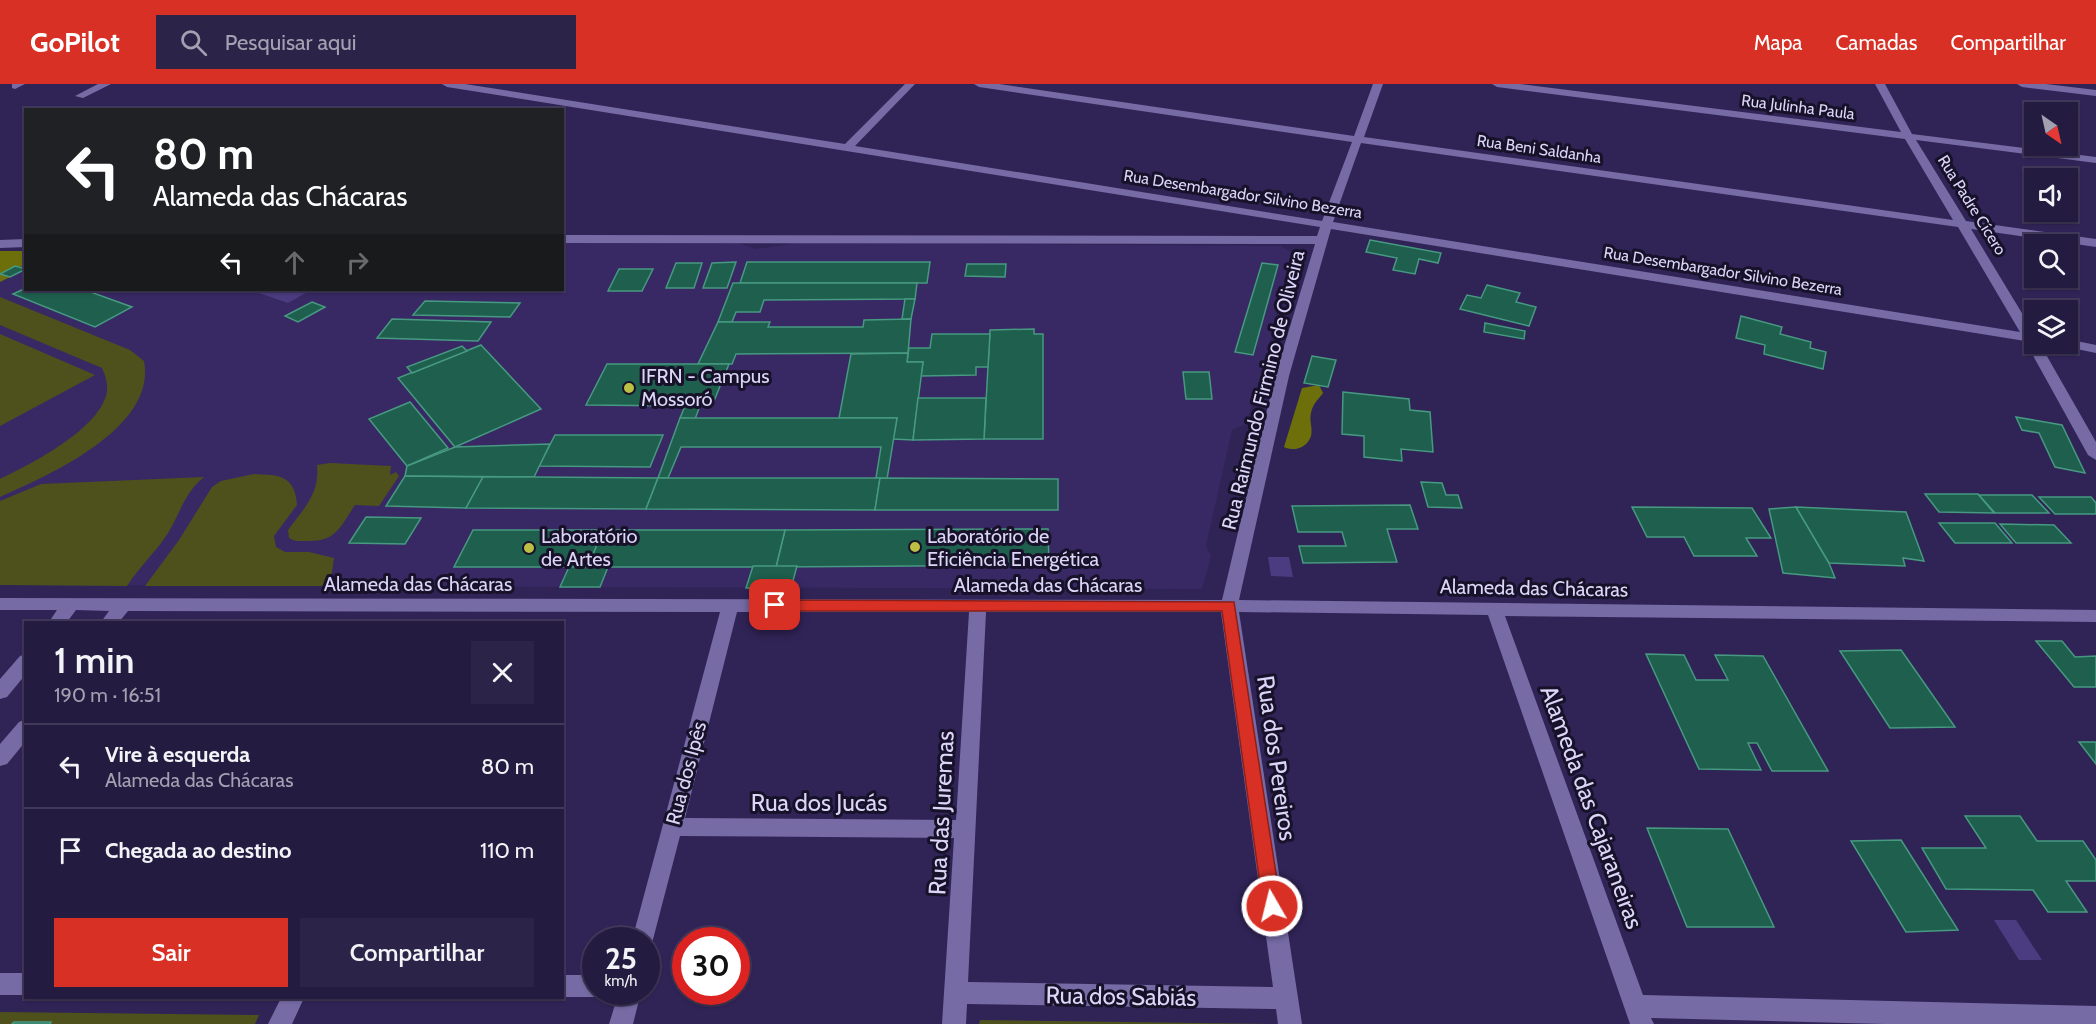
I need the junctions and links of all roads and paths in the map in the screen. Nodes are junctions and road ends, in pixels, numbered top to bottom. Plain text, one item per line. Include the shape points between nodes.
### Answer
1 (106, 84) edge
2 (447, 84) edge
3 (910, 84) edge
4 (979, 84) edge
5 (1378, 84) edge
6 (1497, 84) edge
7 (1880, 84) edge
8 (2022, 84) edge
9 (2054, 86) edge
10 (2096, 93) edge
11 (80, 96) dead end
12 (1909, 136) junction
13 (1357, 139) junction
14 (846, 149) junction
15 (2096, 160) edge
16 (1327, 223) junction
17 (1963, 223) junction
18 (564, 238) edge
19 (1322, 240) junction
20 (24, 243) edge
21 (2096, 243) edge
22 (0, 244) edge
23 (2024, 324) edge
24 (2024, 336) edge
25 (2078, 346) edge
26 (2096, 348) edge
27 (2041, 354) edge
28 (2096, 455) edge
29 (0, 604) edge
30 (72, 604) junction
31 (124, 604) junction
32 (730, 605) junction
33 (978, 606) junction
34 (1229, 606) junction
35 (1494, 608) junction
36 (2096, 616) edge
37 (58, 621) edge
38 (110, 621) edge
39 (24, 663) edge
40 (0, 692) edge
41 (24, 729) edge
42 (0, 758) edge
43 (672, 827) junction
44 (965, 829) junction
45 (646, 927) edge
46 (0, 984) edge
47 (24, 984) edge
48 (564, 986) edge
49 (582, 986) edge
50 (956, 993) junction
51 (1286, 998) junction
52 (292, 999) edge
53 (626, 1005) edge
54 (1639, 1015) edge
55 (2096, 1018) edge
56 (280, 1024) edge
57 (621, 1024) edge
58 (954, 1024) edge
59 (1290, 1024) edge

1 - 11 street
2 - 14 street, Rua Desembargador Silvino Bezerra
3 - 14 street
4 - 13 street, Rua Beni Saldanha
5 - 13 street, Rua Raimundo Firmino de Oliveira
6 - 12 street, Rua Julinha Paula
7 - 12 street, Rua Padre Cícero
8 - 9 street
9 - 10 street
12 - 15 street, Rua Julinha Paula
12 - 17 street, Rua Padre Cícero
13 - 16 street, Rua Raimundo Firmino de Oliveira
13 - 17 street, Rua Beni Saldanha
14 - 16 street, Rua Desembargador Silvino Bezerra
16 - 19 street, Rua Raimundo Firmino de Oliveira
16 - 24 street, Rua Desembargador Silvino Bezerra
17 - 21 street, Rua Beni Saldanha
17 - 23 street, Rua Padre Cícero
18 - 19 street
19 - 34 street, Rua Raimundo Firmino de Oliveira via 1282,376
20 - 22 street
25 - 26 street
27 - 28 street, Rua Padre Cícero
29 - 30 street, Alameda das Chácaras
30 - 31 street, Alameda das Chácaras
30 - 37 street
31 - 32 street, Alameda das Chácaras
31 - 38 street
32 - 33 street, Alameda das Chácaras
32 - 43 street, Rua dos Ipês
33 - 34 street, Alameda das Chácaras
33 - 44 street, Rua das Juremas
34 - 35 street, Alameda das Chácaras
34 - 51 street, Rua dos Pereiros
35 - 36 street, Alameda das Chácaras
35 - 54 street, Alameda das Cajaraneiras
39 - 40 street
41 - 42 street
43 - 44 street, Rua dos Jucás
43 - 45 street, Rua dos Ipês
44 - 50 street, Rua das Juremas
46 - 47 street
48 - 49 street
50 - 51 street, Rua dos Sabiás
50 - 58 street, Rua das Juremas
51 - 59 street, Rua dos Pereiros
52 - 56 street
53 - 57 street
54 - 55 street

